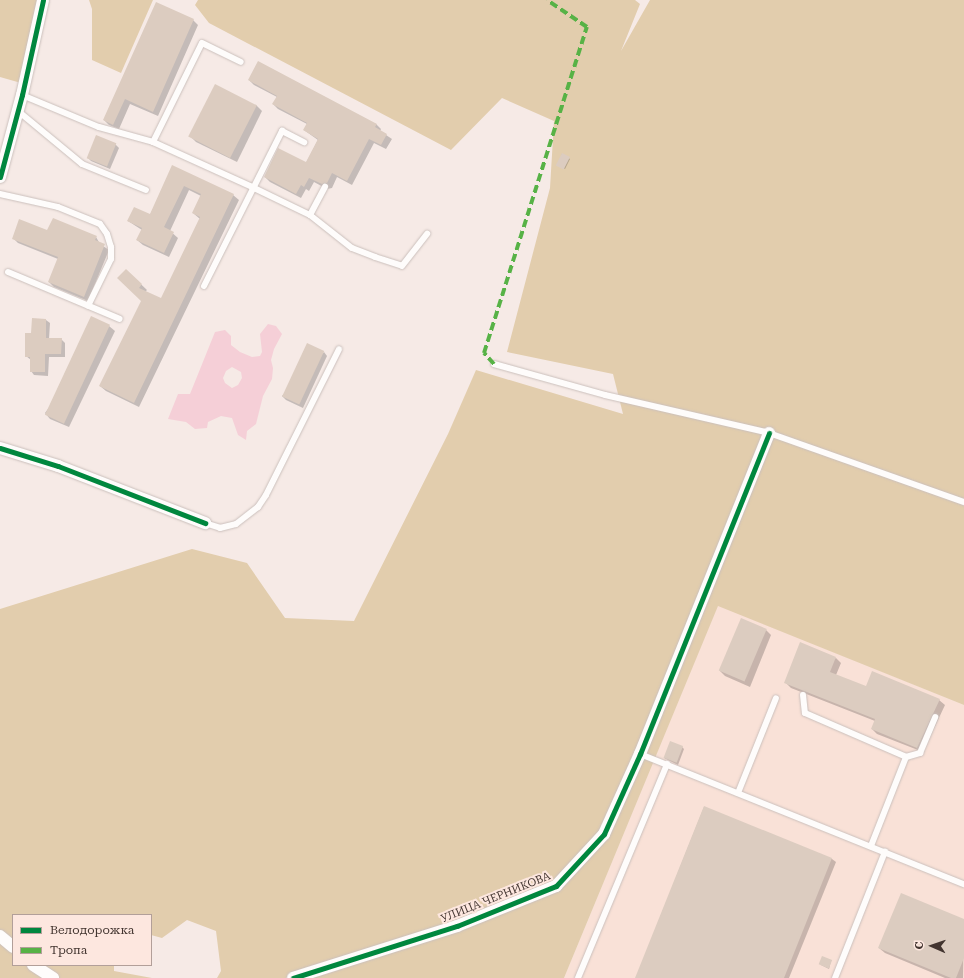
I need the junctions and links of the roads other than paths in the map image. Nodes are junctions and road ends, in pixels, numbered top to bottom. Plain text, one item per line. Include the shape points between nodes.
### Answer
1 (43, 0) edge
2 (241, 62) dead end
3 (22, 95) junction
4 (18, 111) junction
5 (153, 142) junction
6 (304, 142) dead end
7 (0, 177) edge
8 (325, 187) dead end
9 (252, 188) junction
10 (146, 190) dead end
11 (0, 194) edge
12 (310, 215) junction
13 (427, 234) dead end
14 (8, 272) dead end
15 (204, 286) dead end
16 (88, 306) junction
17 (120, 319) dead end
18 (339, 349) dead end
19 (494, 364) dead end
20 (769, 433) junction
21 (0, 448) edge
22 (964, 502) edge
23 (205, 523) joint
24 (804, 695) dead end
25 (776, 698) dead end
26 (935, 718) dead end
27 (640, 754) junction
28 (906, 757) junction
29 (667, 764) junction
30 (738, 793) junction
31 (872, 846) junction
32 (884, 852) junction
33 (964, 884) edge
34 (0, 936) edge
35 (12, 946) edge
36 (35, 966) edge
37 (53, 978) edge
38 (293, 978) edge
39 (578, 978) edge
40 (835, 978) edge

1 - 3 street
2 - 5 lane via 202,42
3 - 4 street
3 - 5 lane via 99,127
4 - 7 street
4 - 10 lane via 82,164
5 - 9 lane
6 - 9 lane via 282,131
8 - 12 lane
9 - 12 lane
9 - 15 lane
11 - 16 lane via 58,207 100,224 109,240 110,258
12 - 13 lane via 352,248 402,266
14 - 16 lane
16 - 17 lane
18 - 23 lane via 258,507 236,524 220,528
19 - 20 lane via 605,395
20 - 22 lane
20 - 27 street, УЛИЦА ЧЕРНИКОВА
21 - 23 street via 58,466
24 - 28 lane via 805,713
25 - 30 lane
26 - 28 lane via 920,753
27 - 29 lane
27 - 38 street, УЛИЦА ЧЕРНИКОВА via 604,834 556,886 456,926
28 - 31 lane
29 - 30 lane
29 - 39 lane
30 - 31 lane
31 - 32 lane
32 - 33 lane
32 - 40 lane
34 - 35 street
36 - 37 street

